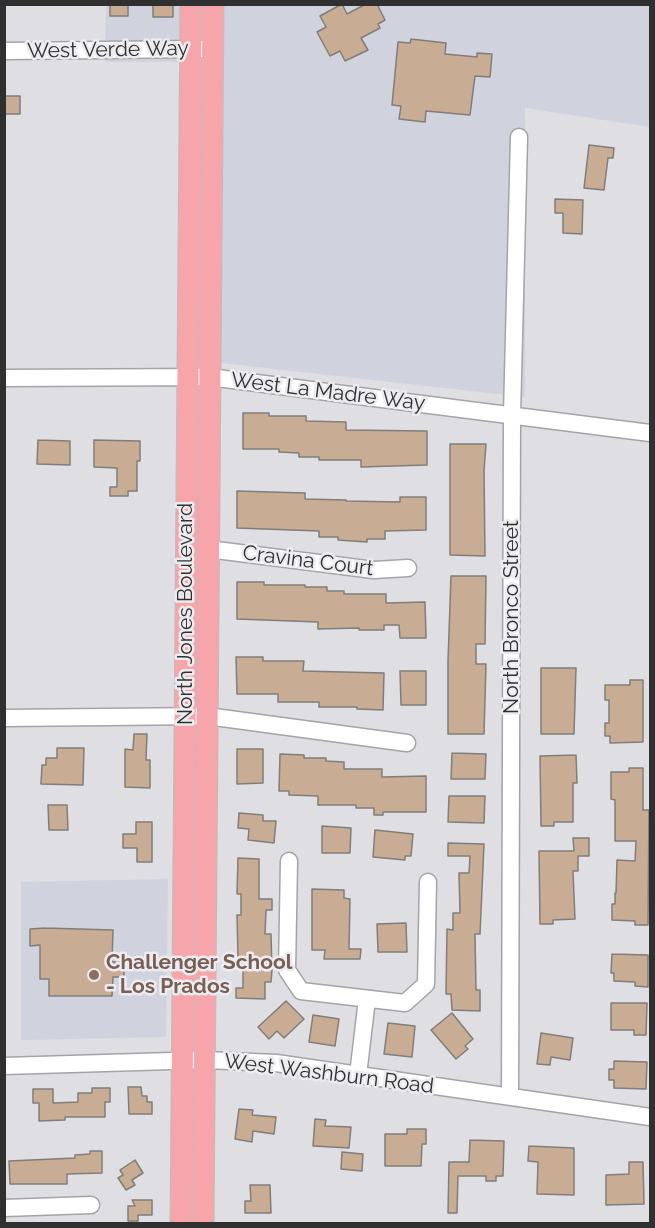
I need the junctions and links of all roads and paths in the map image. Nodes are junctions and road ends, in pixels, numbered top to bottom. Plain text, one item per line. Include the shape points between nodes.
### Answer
1 (191, 4) edge
2 (213, 4) edge
3 (212, 49) junction
4 (191, 50) junction
5 (4, 51) edge
6 (519, 137) dead end
7 (188, 375) junction
8 (209, 377) junction
9 (4, 378) edge
10 (512, 415) junction
11 (651, 433) edge
12 (208, 549) junction
13 (408, 568) dead end
14 (185, 715) junction
15 (207, 716) junction
16 (4, 718) edge
17 (407, 743) dead end
18 (289, 861) dead end
19 (428, 882) dead end
20 (367, 999) junction
21 (183, 1060) junction
22 (205, 1060) junction
23 (4, 1066) edge
24 (358, 1075) junction
25 (510, 1097) junction
26 (651, 1117) edge
27 (91, 1205) dead end
28 (4, 1208) edge
29 (181, 1224) edge
30 (203, 1224) edge

1 - 4 main road, North Jones Boulevard
2 - 3 main road, North Jones Boulevard
3 - 4 street, West Verde Way
3 - 8 main road, North Jones Boulevard
4 - 5 street, West Verde Way
4 - 7 main road, North Jones Boulevard
6 - 10 street, North Bronco Street
7 - 8 street, West La Madre Way
7 - 9 street, West La Madre Way
7 - 14 main road, North Jones Boulevard
8 - 10 street, West La Madre Way
8 - 12 main road, North Jones Boulevard
10 - 11 street, West La Madre Way
10 - 25 street, North Bronco Street
12 - 13 street, Cravina Court via 374,570
12 - 15 main road, North Jones Boulevard
14 - 15 street
14 - 16 street
14 - 21 main road, North Jones Boulevard
15 - 17 street
15 - 22 main road, North Jones Boulevard
18 - 20 street via 287,970 301,991
19 - 20 street via 426,984 405,1003
20 - 24 street
21 - 22 street, West Washburn Road
21 - 23 street, West Washburn Road
21 - 29 main road, North Jones Boulevard
22 - 24 street, West Washburn Road via 276,1063
22 - 30 main road, North Jones Boulevard
24 - 25 street, West Washburn Road
25 - 26 street, West Washburn Road
27 - 28 street

